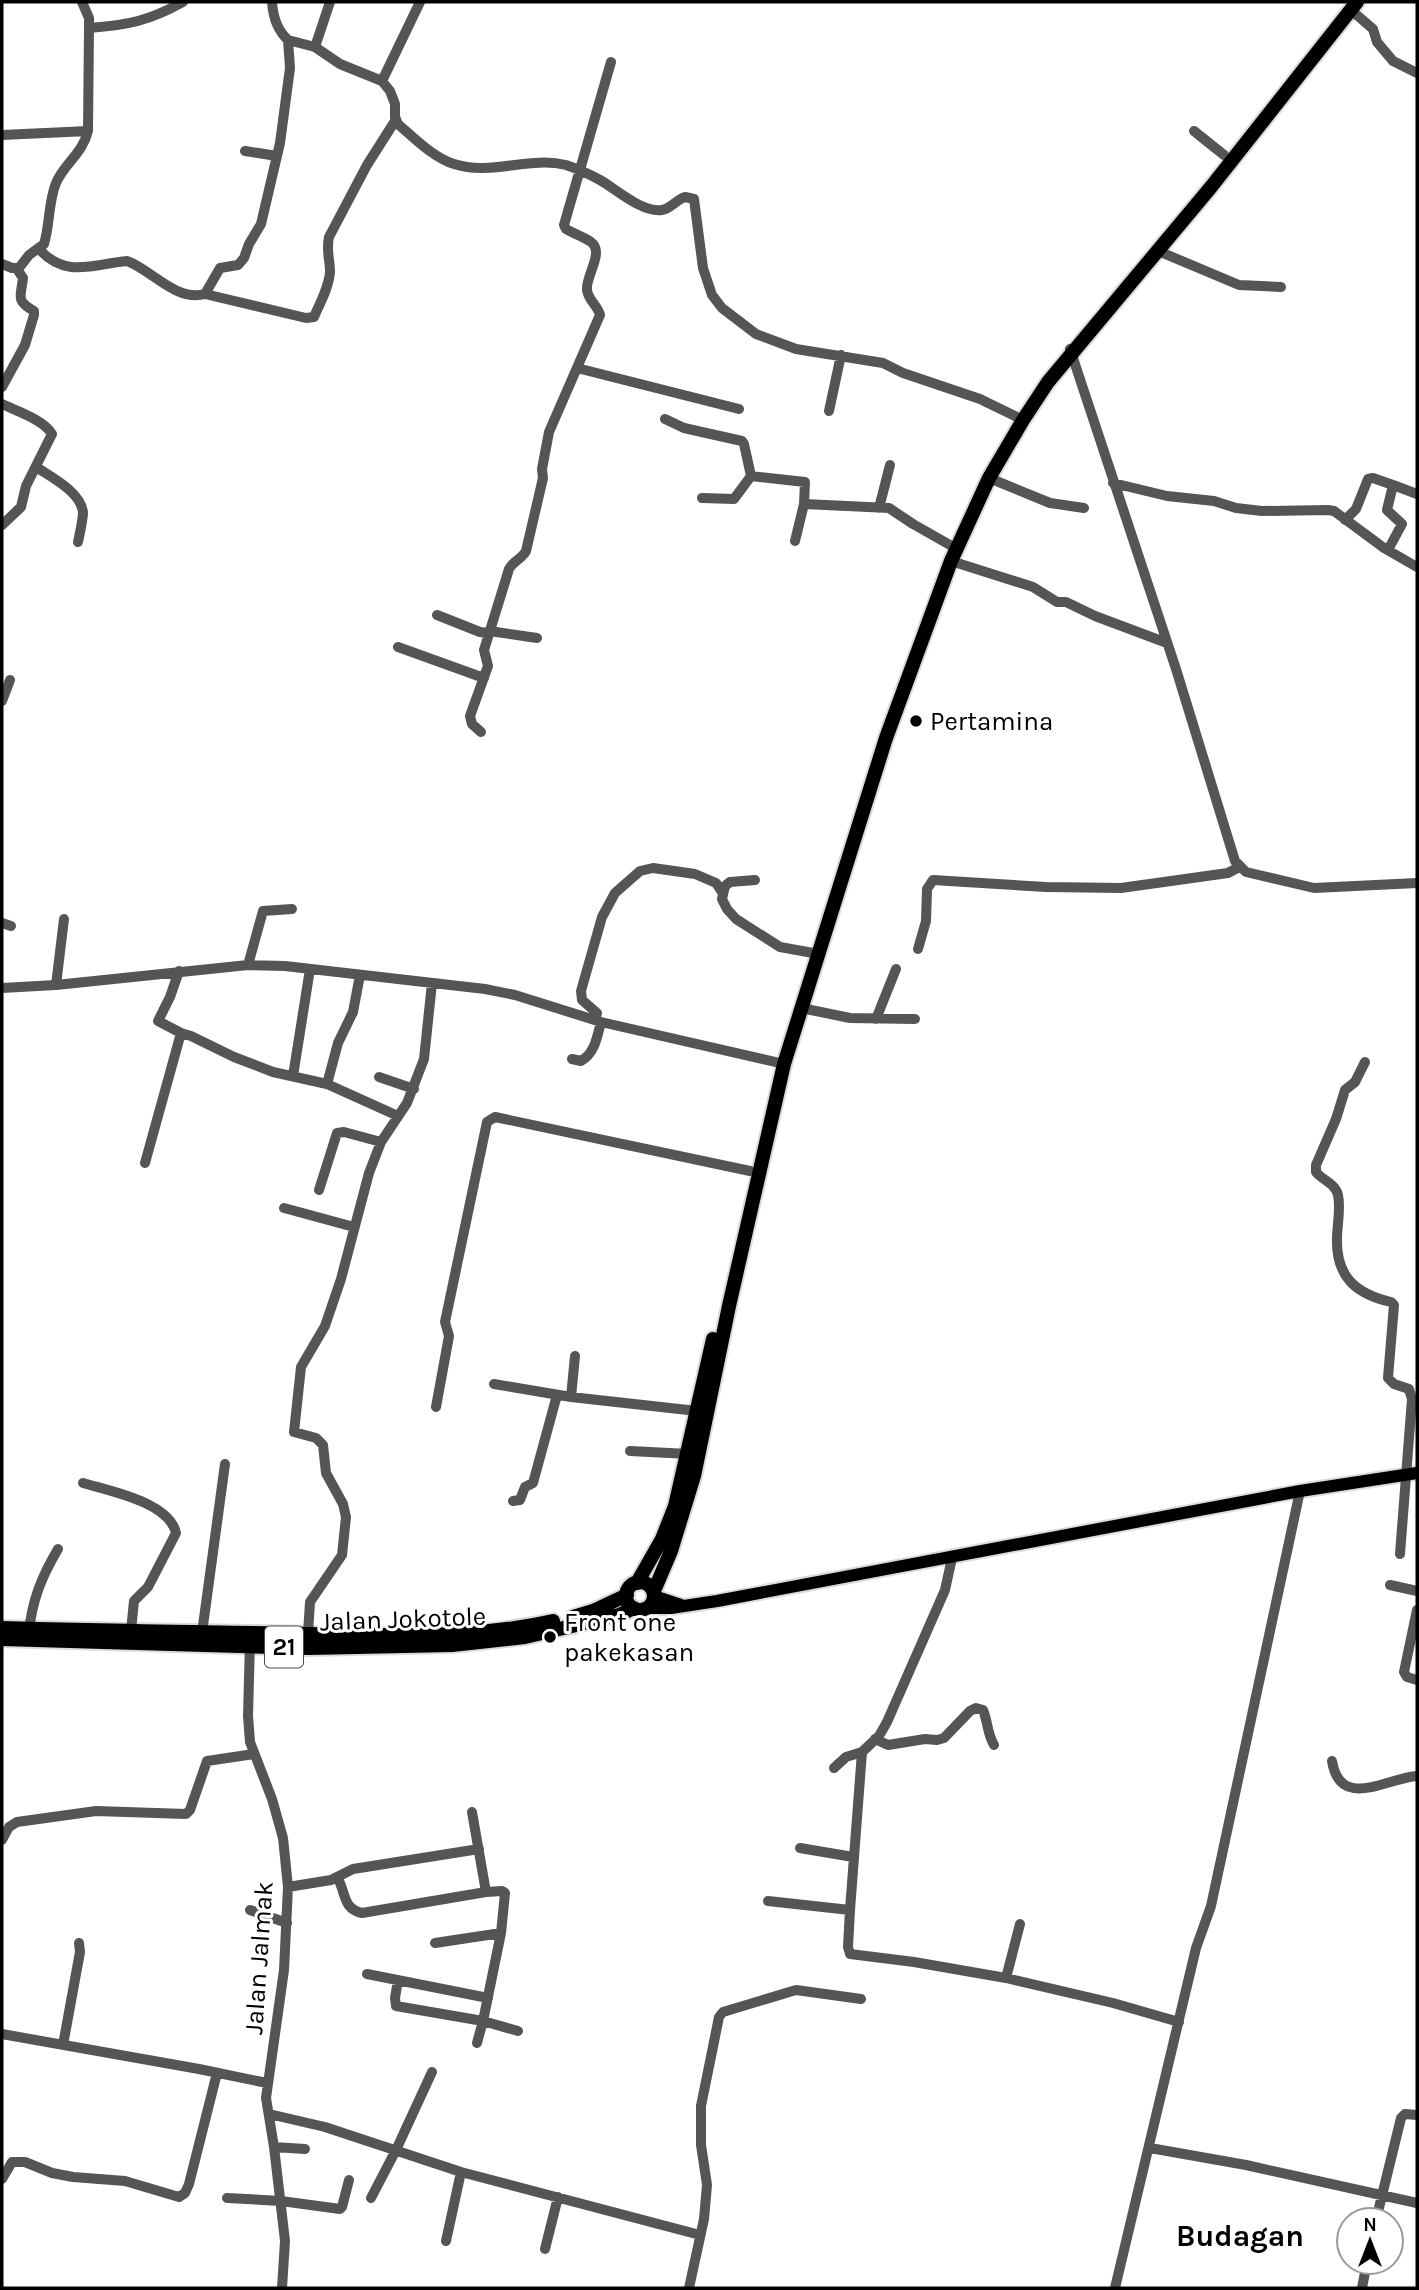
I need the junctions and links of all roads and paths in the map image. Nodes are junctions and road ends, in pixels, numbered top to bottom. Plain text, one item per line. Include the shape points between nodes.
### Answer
1 (82, 2) edge
2 (183, 2) edge
3 (272, 2) edge
4 (330, 2) edge
5 (420, 2) edge
6 (1351, 5) edge
7 (89, 28) junction
8 (288, 40) junction
9 (315, 47) junction
10 (611, 62) dead end
11 (1417, 73) edge
12 (382, 81) junction
13 (396, 121) junction
14 (88, 131) junction
15 (1194, 131) dead end
16 (2, 135) edge
17 (245, 151) dead end
18 (1224, 155) junction
19 (277, 156) junction
20 (579, 169) junction
21 (39, 248) junction
22 (1158, 251) junction
23 (2, 264) edge
24 (17, 269) junction
25 (1281, 287) dead end
26 (205, 294) junction
27 (1071, 349) junction
28 (841, 355) junction
29 (577, 368) junction
30 (2, 387) edge
31 (2, 404) edge
32 (739, 409) dead end
33 (829, 411) dead end
34 (1020, 417) junction
35 (665, 419) dead end
36 (890, 465) dead end
37 (36, 467) junction
38 (751, 476) junction
39 (989, 478) junction
40 (1113, 483) junction
41 (1394, 485) junction
42 (1417, 494) edge
43 (702, 498) dead end
44 (804, 504) junction
45 (879, 508) junction
46 (1084, 508) dead end
47 (1345, 520) junction
48 (2, 525) edge
49 (795, 541) dead end
50 (78, 542) dead end
51 (950, 545) junction
52 (1388, 550) junction
53 (951, 561) junction
54 (1417, 567) edge
55 (436, 615) dead end
56 (489, 632) junction
57 (537, 638) dead end
58 (1167, 643) junction
59 (398, 647) dead end
60 (484, 678) junction
61 (10, 680) dead end
62 (2, 701) edge
63 (481, 732) dead end
64 (1239, 867) junction
65 (755, 880) dead end
66 (1417, 883) edge
67 (722, 892) junction
68 (292, 909) dead end
69 (64, 919) dead end
70 (918, 949) dead end
71 (813, 953) junction
72 (248, 965) junction
73 (310, 969) junction
74 (896, 970) dead end
75 (179, 971) junction
76 (360, 975) junction
77 (432, 983) junction
78 (56, 985) junction
79 (2, 988) edge
80 (802, 1008) junction
81 (876, 1019) junction
82 (915, 1019) dead end
83 (598, 1021) junction
84 (181, 1033) junction
85 (572, 1059) dead end
86 (1365, 1062) dead end
87 (780, 1064) junction
88 (293, 1076) junction
89 (379, 1077) dead end
90 (327, 1084) junction
91 (414, 1089) junction
92 (398, 1116) junction
93 (381, 1142) junction
94 (145, 1163) dead end
95 (750, 1171) junction
96 (319, 1189) dead end
97 (284, 1208) dead end
98 (354, 1227) junction
99 (719, 1332) junction
100 (575, 1356) dead end
101 (494, 1384) dead end
102 (557, 1395) junction
103 (571, 1397) junction
104 (436, 1407) dead end
105 (697, 1411) junction
106 (630, 1451) dead end
107 (689, 1454) junction
108 (225, 1464) dead end
109 (1412, 1473) edge
110 (83, 1483) dead end
111 (1300, 1491) junction
112 (513, 1501) dead end
113 (58, 1549) dead end
114 (1400, 1554) dead end
115 (952, 1558) junction
116 (1390, 1585) dead end
117 (1417, 1591) edge
118 (643, 1600) junction
119 (1417, 1610) edge
120 (2, 1628) edge
121 (131, 1631) junction
122 (202, 1633) junction
123 (29, 1634) junction
124 (308, 1634) junction
125 (92, 1636) junction
126 (2, 1639) edge
127 (250, 1639) junction
128 (1417, 1680) edge
129 (875, 1740) junction
130 (994, 1745) dead end
131 (862, 1752) junction
132 (254, 1754) junction
133 (1332, 1761) dead end
134 (834, 1768) dead end
135 (1417, 1776) edge
136 (472, 1812) dead end
137 (2, 1840) edge
138 (800, 1848) dead end
139 (478, 1849) junction
140 (853, 1857) junction
141 (337, 1877) junction
142 (288, 1887) junction
143 (486, 1892) junction
144 (768, 1901) dead end
145 (250, 1910) dead end
146 (849, 1910) junction
147 (287, 1923) junction
148 (1020, 1924) dead end
149 (501, 1933) junction
150 (435, 1942) dead end
151 (79, 1944) dead end
152 (366, 1974) dead end
153 (1006, 1978) junction
154 (398, 1980) junction
155 (488, 1998) junction
156 (861, 1999) dead end
157 (483, 2021) junction
158 (1179, 2022) junction
159 (518, 2031) dead end
160 (2, 2034) edge
161 (477, 2043) dead end
162 (63, 2045) junction
163 (432, 2072) dead end
164 (217, 2073) junction
165 (267, 2084) junction
166 (269, 2114) junction
167 (1417, 2115) edge
168 (274, 2147) junction
169 (1150, 2148) junction
170 (305, 2149) dead end
171 (396, 2150) junction
172 (461, 2172) junction
173 (2, 2179) edge
174 (349, 2180) dead end
175 (1381, 2193) junction
176 (558, 2197) junction
177 (227, 2198) dead end
178 (371, 2198) dead end
179 (281, 2201) junction
180 (1417, 2203) edge
181 (1379, 2206) edge
182 (700, 2235) junction
183 (446, 2241) dead end
184 (545, 2249) dead end
185 (282, 2288) edge
186 (690, 2288) edge
187 (1115, 2288) edge

1 - 7 street
2 - 7 street via 141,21
3 - 8 street via 277,25
4 - 9 street
5 - 12 street
6 - 11 street via 1393,61
6 - 18 highway
6 - 22 highway
7 - 14 street
8 - 9 street
8 - 19 street via 289,80
9 - 12 street via 340,64
10 - 20 street
12 - 13 street via 395,104
13 - 20 street via 452,164 476,168 548,162
13 - 26 street via 366,164 329,237 329,281 314,317
14 - 16 street
14 - 21 street via 81,149 57,179 45,242
15 - 18 street
17 - 19 street
18 - 27 highway
19 - 26 street via 261,224 244,258 238,265 220,268
20 - 28 street via 647,208 664,210 678,199 694,199 706,282 722,307 774,342
20 - 29 street via 564,225 595,246 586,287 600,315
21 - 24 street
21 - 26 street via 51,260 70,267 127,261 177,290
22 - 25 street via 1232,283
22 - 27 highway
23 - 24 street
24 - 30 street via 23,278 20,299 34,315 25,345
27 - 34 highway
27 - 40 street
28 - 33 street
28 - 34 street via 883,363
29 - 32 street
29 - 56 street via 550,432 526,551 509,569
31 - 37 street via 50,430 51,438
34 - 39 highway
34 - 51 highway via 981,474
35 - 38 street via 684,428 742,440
36 - 45 street
37 - 48 street via 21,507
37 - 50 street via 81,503
38 - 43 street via 734,499
38 - 44 street via 805,482
39 - 46 street via 1050,503
39 - 53 highway
40 - 47 street via 1236,508 1328,510
40 - 58 street
41 - 42 street
41 - 47 street via 1368,479 1356,509
41 - 52 street via 1387,510 1402,524
44 - 45 street
44 - 49 street
45 - 51 street via 889,508
47 - 52 street
51 - 71 highway via 880,736
52 - 54 street
53 - 58 street via 1033,587 1058,602
53 - 80 highway via 886,738
55 - 56 street
56 - 57 street
56 - 60 street
58 - 64 street
59 - 60 street
60 - 63 street via 470,716 471,724
61 - 62 street
64 - 66 street via 1261,877 1314,888
64 - 70 street via 1228,873 1121,888 933,880 927,889 926,921
65 - 67 street via 730,882
67 - 71 street via 736,919 780,947
67 - 83 street via 707,878 653,868 640,872 615,893 602,917 581,991 582,1000 597,1013
68 - 72 street via 263,911
69 - 78 street
71 - 87 highway
72 - 73 street
72 - 75 street
73 - 76 street
73 - 88 street
74 - 81 street
75 - 78 street
75 - 84 street via 158,1021
76 - 77 street
76 - 90 street via 353,1012 338,1043
77 - 83 street via 515,995
77 - 91 street via 424,1059
78 - 79 street
80 - 81 street
80 - 87 highway
81 - 82 street
83 - 85 street via 592,1052 581,1062
83 - 87 street
84 - 88 street
84 - 94 street
86 - 109 street via 1345,1090 1316,1172 1338,1195 1337,1242 1346,1278 1359,1291 1394,1305 1388,1378 1412,1393
87 - 95 highway
87 - 99 highway
88 - 90 street
89 - 91 street
90 - 92 street
91 - 92 street
92 - 93 street
93 - 96 street via 337,1133
93 - 98 street
95 - 99 highway
95 - 104 street via 490,1118 445,1322 449,1336
97 - 98 street
98 - 124 street via 324,1326 299,1373 294,1432 316,1438 323,1445 326,1473 346,1517 342,1555 310,1602
99 - 105 highway
99 - 118 highway via 694,1476 671,1550
100 - 103 street
101 - 102 street
102 - 103 street
102 - 112 street via 533,1483 525,1487 520,1500
103 - 105 street
105 - 107 highway
106 - 107 street
107 - 118 highway via 676,1506 637,1583 647,1584
108 - 122 street
109 - 111 main road
109 - 114 street
110 - 121 street via 150,1505 174,1525 176,1533 148,1587 134,1601
111 - 115 main road
111 - 158 street via 1211,1906
113 - 123 street via 34,1598
115 - 118 main road via 685,1606
115 - 129 street via 926,1638
116 - 117 street
118 - 124 highway, Jalan Jokotole / 21 via 508,1629
118 - 127 highway, Jalan Jokotole / 21 via 618,1615 487,1642 369,1647
119 - 128 street via 1404,1672
120 - 123 highway, Jalan Jokotole / 21
121 - 122 highway, Jalan Jokotole / 21
121 - 125 highway, Jalan Jokotole / 21
122 - 127 highway, Jalan Jokotole / 21
123 - 125 highway, Jalan Jokotole / 21
123 - 126 highway, Jalan Jokotole / 21
124 - 127 highway, Jalan Jokotole / 21
125 - 127 highway, Jalan Jokotole / 21
127 - 132 street, Jalan Jalmak via 248,1716
129 - 130 street via 888,1745 944,1738 976,1708 983,1710
129 - 131 street
131 - 134 street via 846,1757
131 - 140 street
132 - 137 street via 207,1761 186,1814 96,1811 17,1822
132 - 142 street, Jalan Jalmak via 283,1838
133 - 135 street via 1336,1777 1351,1788
136 - 139 street
138 - 140 street
139 - 141 street via 353,1870
139 - 143 street
140 - 146 street
141 - 142 street
141 - 143 street via 348,1906 362,1913
142 - 147 street, Jalan Jalmak
143 - 149 street via 505,1893
144 - 146 street
145 - 147 street
146 - 153 street via 848,1947 853,1956
147 - 165 street, Jalan Jalmak
148 - 153 street
149 - 150 street
149 - 155 street
151 - 162 street
152 - 154 street
153 - 158 street
154 - 155 street
154 - 157 street via 396,2006
155 - 157 street
156 - 182 street via 796,1990 719,2017 701,2106 707,2185
157 - 159 street
157 - 161 street
158 - 169 street
160 - 162 street
162 - 164 street
163 - 171 street
164 - 165 street
164 - 173 street via 189,2184 179,2197 125,2181 52,2173 25,2161 12,2162
165 - 166 street, Jalan Jalmak
166 - 168 street, Jalan Jalmak
166 - 171 street
167 - 175 street via 1401,2118
168 - 170 street
168 - 179 street, Jalan Jalmak
169 - 175 street
169 - 187 street
171 - 172 street
171 - 178 street
172 - 176 street
172 - 183 street
174 - 179 street via 340,2209
175 - 180 street
175 - 181 street
176 - 182 street
176 - 184 street
177 - 179 street
179 - 185 street, Jalan Jalmak via 285,2241
182 - 186 street

